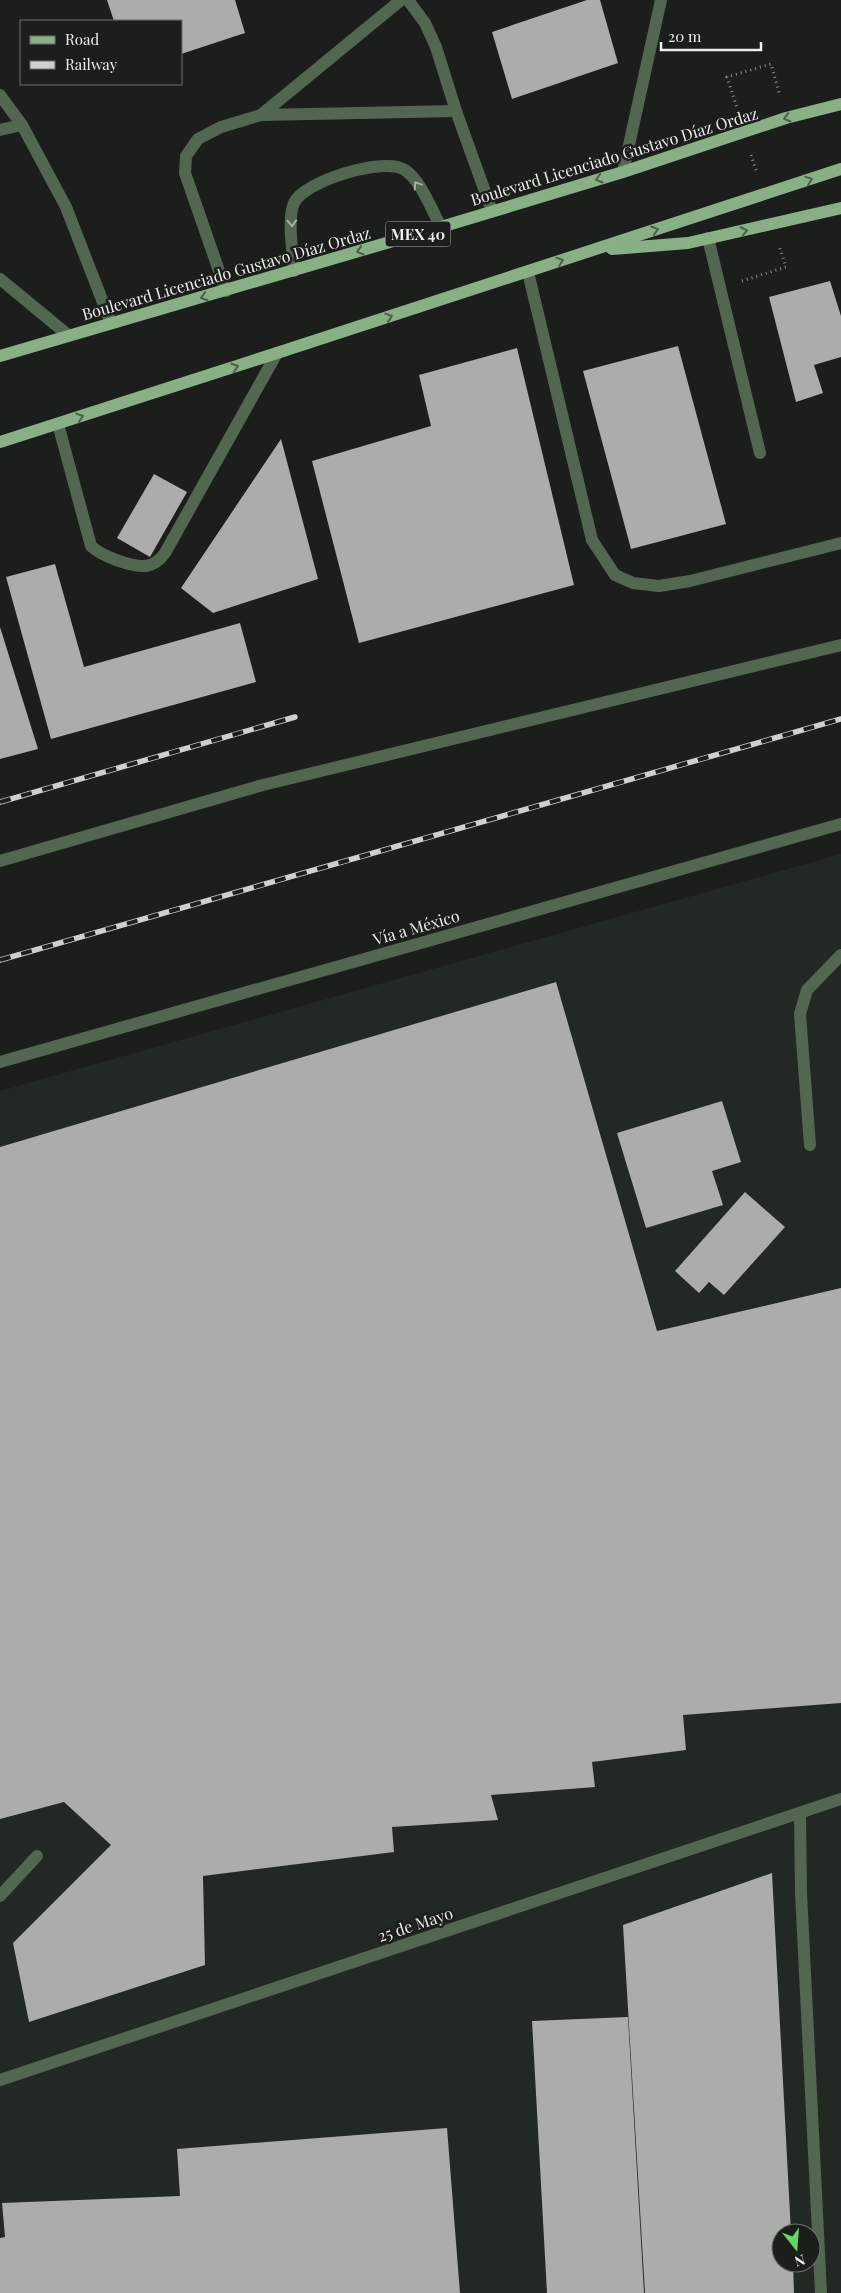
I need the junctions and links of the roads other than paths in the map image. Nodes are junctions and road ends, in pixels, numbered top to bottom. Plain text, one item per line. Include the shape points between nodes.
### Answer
1 (401, 0) edge
2 (408, 0) edge
3 (661, 0) edge
4 (0, 95) edge
5 (839, 104) edge
6 (456, 111) junction
7 (261, 115) junction
8 (22, 125) junction
9 (0, 130) edge
10 (841, 169) edge
11 (623, 172) junction
12 (841, 208) edge
13 (492, 211) junction
14 (441, 227) junction
15 (708, 238) junction
16 (592, 250) junction
17 (294, 271) junction
18 (528, 272) junction
19 (0, 279) edge
20 (226, 291) junction
21 (111, 324) junction
22 (68, 335) junction
23 (277, 354) junction
24 (0, 356) edge
25 (58, 424) junction
26 (0, 442) edge
27 (760, 453) dead end
28 (841, 543) edge
29 (841, 645) edge
30 (841, 824) edge
31 (0, 861) edge
32 (841, 955) edge
33 (0, 1062) edge
34 (810, 1145) dead end
35 (841, 1799) edge
36 (800, 1813) junction
37 (37, 1856) dead end
38 (0, 1896) edge
39 (0, 2080) edge
40 (821, 2293) edge

1 - 7 street
2 - 6 street via 425,23 436,47
3 - 11 street
4 - 8 street
5 -> 11 main road, Boulevard Licenciado Gustavo Díaz Ordaz / MEX 40 via 786,118
6 - 7 street
6 - 13 street
7 - 20 street via 221,127 198,139 186,156 185,173
8 - 9 street
8 - 21 street via 66,207
16 -> 10 main road
11 -> 13 main road, Boulevard Licenciado Gustavo Díaz Ordaz / MEX 40
15 -> 12 main road
13 - 14 main road, Boulevard Licenciado Gustavo Díaz Ordaz / MEX 40
14 -> 17 main road, Boulevard Licenciado Gustavo Díaz Ordaz / MEX 40
14 -> 17 street via 417,182 404,169 390,164 349,173 319,183 297,198 291,215
15 - 16 main road via 688,243
15 - 27 street
18 -> 16 main road
17 - 20 main road, Boulevard Licenciado Gustavo Díaz Ordaz / MEX 40
23 -> 18 main road
18 - 28 street via 592,540 616,575 633,582 659,586
19 - 22 street
20 -> 21 main road, Boulevard Licenciado Gustavo Díaz Ordaz / MEX 40
21 - 22 main road, Boulevard Licenciado Gustavo Díaz Ordaz / MEX 40
22 - 24 main road, Boulevard Licenciado Gustavo Díaz Ordaz / MEX 40
25 -> 23 main road
23 - 25 street via 165,554 153,564 136,565 105,556 91,546
25 - 26 main road
29 - 31 street via 263,785
30 - 33 street, Vía a México
32 - 34 street via 807,990 800,1014
35 - 36 street, 25 de Mayo
36 - 39 street, 25 de Mayo
36 - 40 street via 801,1902
37 - 38 street

